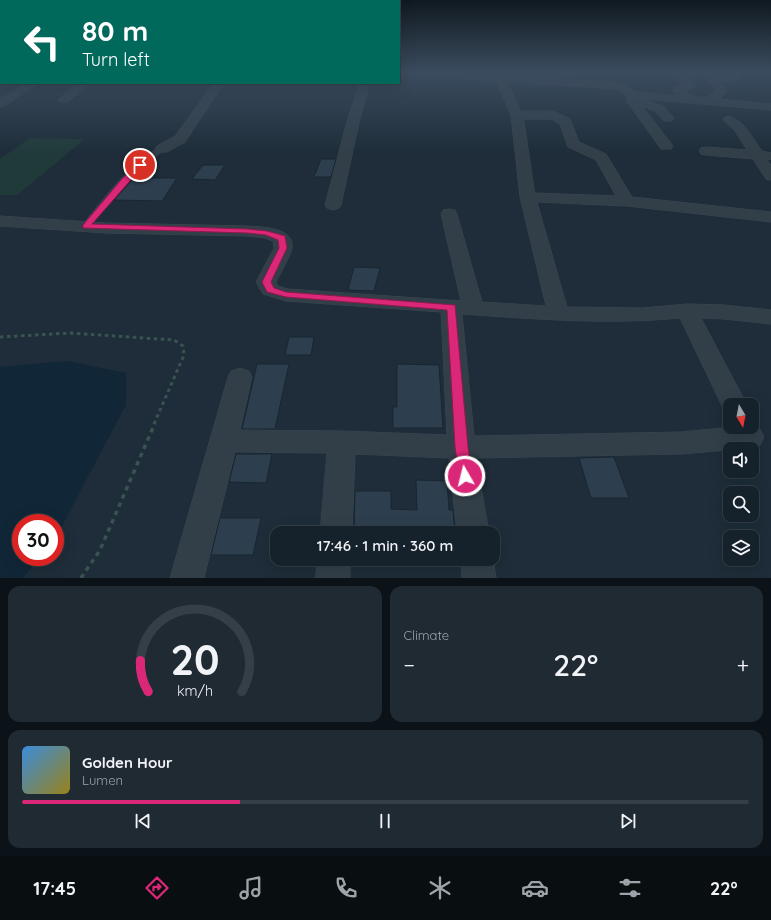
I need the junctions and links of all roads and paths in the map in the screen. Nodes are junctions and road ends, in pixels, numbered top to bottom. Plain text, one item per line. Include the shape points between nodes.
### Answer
1 (208, 99) edge
2 (359, 99) edge
3 (509, 99) edge
4 (633, 99) edge
5 (636, 99) edge
6 (660, 99) edge
7 (711, 99) edge
8 (689, 100) joint
9 (703, 101) junction
10 (757, 106) junction
11 (771, 107) edge
12 (639, 112) junction
13 (517, 115) junction
14 (668, 118) dead end
15 (729, 120) dead end
16 (771, 120) edge
17 (635, 125) dead end
18 (666, 146) dead end
19 (162, 149) joint
20 (706, 151) dead end
21 (764, 156) edge
22 (771, 176) edge
23 (528, 197) junction
24 (627, 201) junction
25 (333, 205) dead end
26 (449, 214) dead end
27 (771, 217) edge
28 (0, 221) edge
29 (86, 226) junction
30 (462, 308) junction
31 (687, 311) junction
32 (558, 314) junction
33 (771, 317) edge
34 (0, 337) edge
35 (240, 377) dead end
36 (730, 398) edge
37 (749, 434) edge
38 (224, 441) junction
39 (342, 442) junction
40 (461, 447) junction
41 (336, 526) edge
42 (472, 526) edge
43 (334, 566) edge
44 (478, 566) edge
45 (81, 578) edge
46 (187, 578) edge
47 (333, 578) edge
48 (479, 578) edge

1 - 19 street via 180,139
2 - 25 street
3 - 13 street
4 - 12 street
5 - 14 street via 652,104
6 - 8 street
7 - 9 street
8 - 9 street
9 - 10 street
10 - 11 street
10 - 16 street
12 - 17 street via 631,116
12 - 18 street
13 - 23 street
13 - 24 street via 553,115 566,122 573,144 601,157
15 - 21 street
19 - 29 lane via 149,156
20 - 21 street
21 - 22 street
23 - 24 street
23 - 32 street
24 - 27 street
26 - 30 street
28 - 29 street
29 - 30 street via 267,233 282,238 283,248 266,282 270,290 286,294
30 - 32 street
30 - 40 street
31 - 32 street via 642,315
31 - 33 street
31 - 36 street
34 - 45 path via 70,333 174,340 183,346 184,355 100,550
35 - 38 street
37 - 40 street via 750,437 681,443
38 - 39 street
38 - 46 street
39 - 40 street
39 - 41 street
40 - 42 street
43 - 47 street
44 - 48 street

